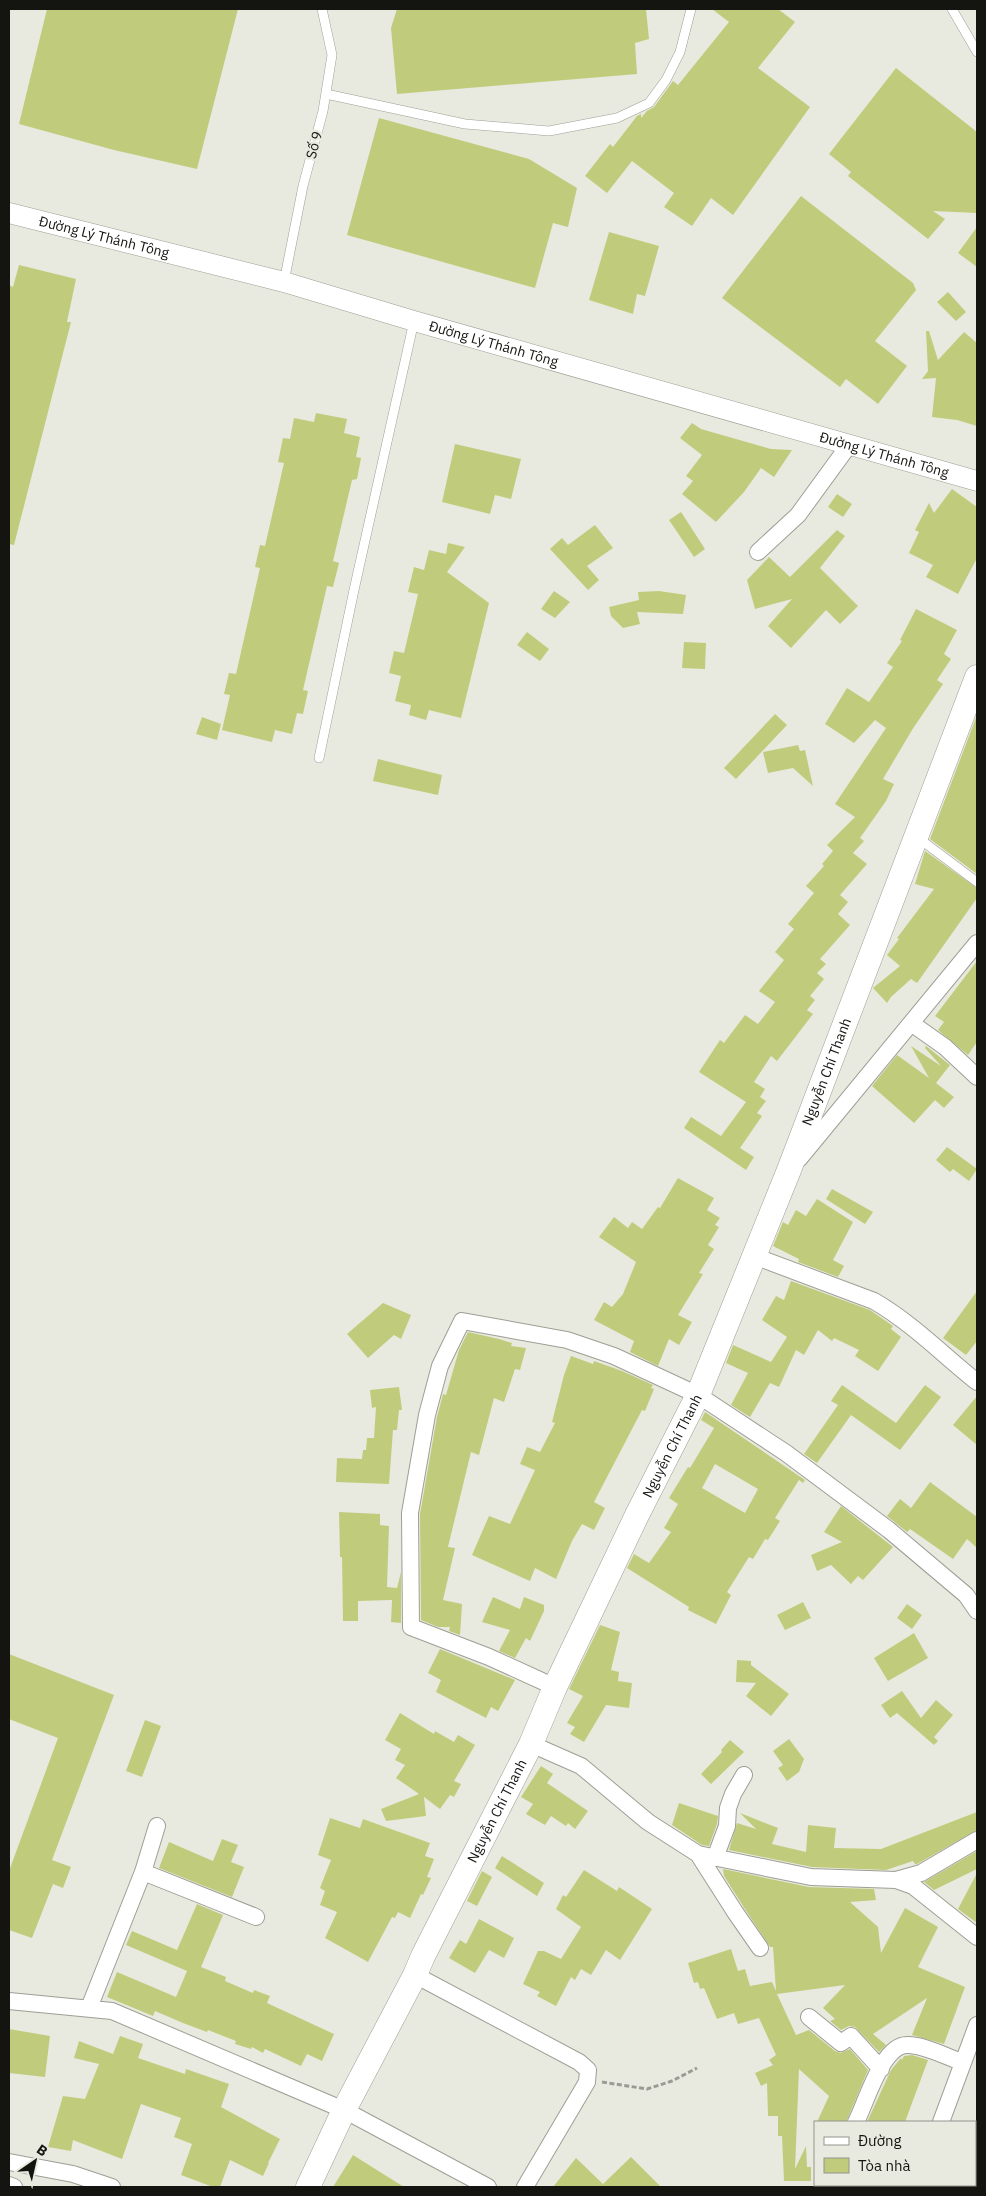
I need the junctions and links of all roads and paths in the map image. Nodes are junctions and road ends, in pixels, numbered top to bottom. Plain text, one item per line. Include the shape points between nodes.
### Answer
1 (322, 9) edge
2 (691, 9) edge
3 (952, 9) edge
4 (976, 48) edge
5 (326, 94) junction
6 (9, 214) edge
7 (284, 282) junction
8 (414, 321) junction
9 (848, 444) junction
10 (977, 481) edge
11 (758, 552) dead end
12 (977, 677) edge
13 (319, 758) dead end
14 (916, 836) junction
15 (977, 882) edge
16 (977, 943) edge
17 (911, 1023) junction
18 (977, 1077) edge
19 (789, 1170) junction
20 (754, 1256) junction
21 (977, 1382) edge
22 (698, 1395) junction
23 (977, 1611) edge
24 (555, 1687) junction
25 (531, 1744) junction
26 (744, 1775) dead end
27 (157, 1826) dead end
28 (977, 1840) edge
29 (698, 1854) junction
30 (715, 1858) junction
31 (143, 1872) junction
32 (896, 1880) junction
33 (256, 1917) dead end
34 (977, 1937) edge
35 (760, 1948) dead end
36 (415, 1975) junction
37 (9, 2001) edge
38 (89, 2008) junction
39 (809, 2017) dead end
40 (977, 2024) edge
41 (962, 2062) junction
42 (698, 2068) dead end
43 (881, 2069) junction
44 (587, 2082) junction
45 (344, 2110) junction
46 (856, 2121) edge
47 (941, 2121) edge
48 (9, 2162) edge
49 (9, 2185) edge
50 (14, 2187) edge
51 (112, 2187) edge
52 (308, 2187) edge
53 (488, 2187) edge
54 (525, 2187) edge

1 - 5 lane, Số 9 via 332,54
2 - 5 lane via 680,52 666,80 649,103 617,118 549,131 465,124
3 - 4 lane
5 - 7 lane, Số 9
6 - 7 street, Đường Lý Thánh Tông
7 - 8 street, Đường Lý Thánh Tông
8 - 9 street, Đường Lý Thánh Tông
8 - 13 lane
9 - 10 street, Đường Lý Thánh Tông
9 - 11 street via 798,515
12 - 14 main road, Nguyễn Chí Thanh
14 - 15 lane
14 - 19 main road, Nguyễn Chí Thanh
16 - 17 street
17 - 18 street via 945,1047
17 - 19 street
19 - 20 main road, Nguyễn Chí Thanh
20 - 21 street via 874,1301 907,1322
20 - 22 main road, Nguyễn Chí Thanh
22 - 23 street via 786,1452 889,1530 966,1595
22 - 24 main road, Nguyễn Chí Thanh
22 - 24 street via 614,1356 567,1340 462,1321 440,1366 427,1415 410,1513 411,1627
24 - 25 main road, Nguyễn Chí Thanh
25 - 29 street via 581,1766 648,1822
25 - 36 main road, Nguyễn Chí Thanh
26 - 30 street via 728,1808 726,1826
27 - 31 street
28 - 32 street via 921,1873
29 - 30 street
29 - 35 street
30 - 32 street via 811,1877
31 - 33 street
31 - 38 street
32 - 34 street via 914,1886
36 - 44 street via 579,2062 588,2070
36 - 45 main road, Nguyễn Chí Thanh
37 - 38 street
38 - 45 street via 112,2011
39 - 43 street via 841,2043 851,2036
40 - 41 street
41 - 43 street via 908,2044 890,2051
41 - 47 street
42 - 44 path via 647,2089
43 - 46 street
44 - 54 street
45 - 52 main road, Nguyễn Chí Thanh
45 - 53 street
48 - 51 street via 73,2174
49 - 50 street

